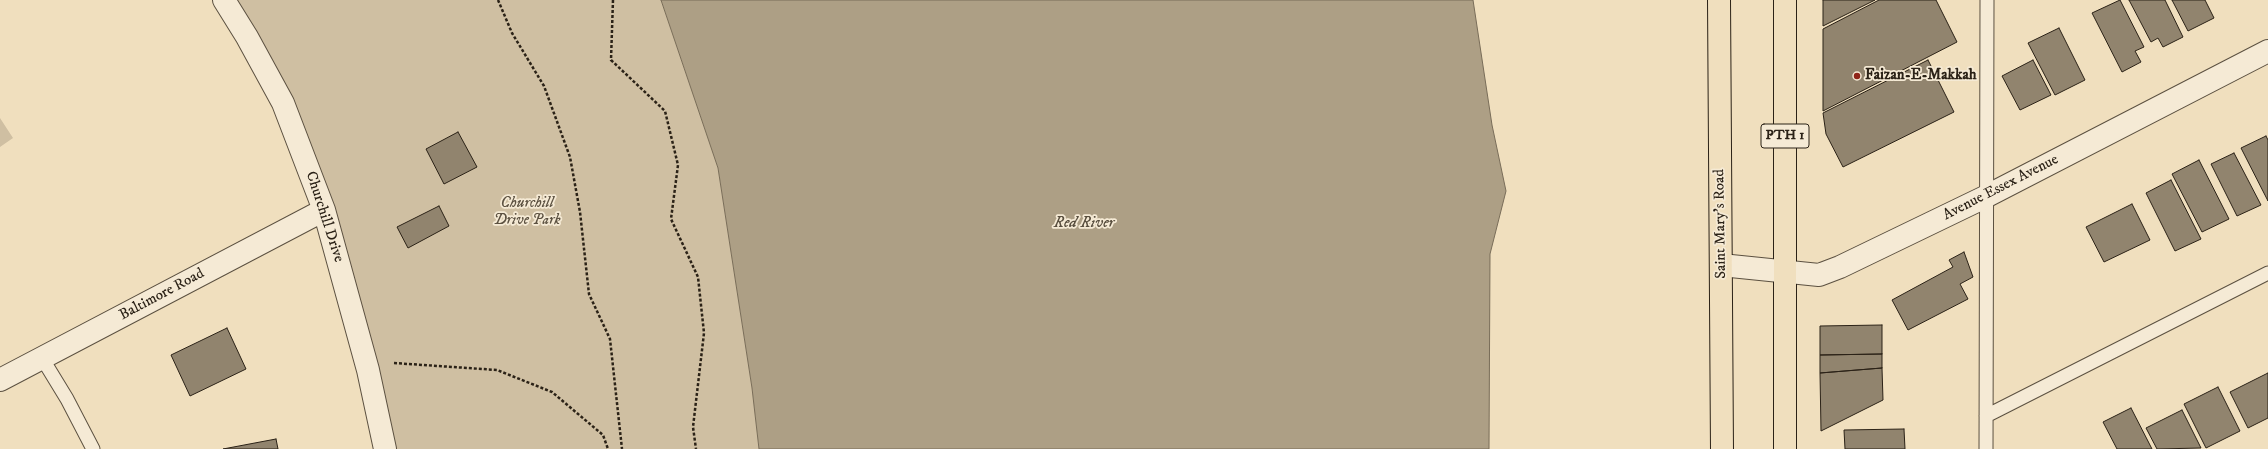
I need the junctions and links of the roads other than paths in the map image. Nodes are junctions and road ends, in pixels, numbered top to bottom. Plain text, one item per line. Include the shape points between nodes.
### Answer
1 (224, 0) edge
2 (1719, 0) edge
3 (1785, 0) edge
4 (1987, 0) edge
5 (2268, 51) edge
6 (1985, 197) junction
7 (324, 210) junction
8 (1721, 266) junction
9 (1785, 272) junction
10 (2268, 273) edge
11 (42, 358) junction
12 (0, 380) edge
13 (1986, 416) junction
14 (93, 449) edge
15 (385, 449) edge
16 (1722, 449) edge
17 (1785, 449) edge
18 (1986, 449) edge

1 - 7 street, Churchill Drive via 283,103
2 - 8 highway, Saint Mary's Road
3 - 9 highway, PTH 1
4 - 6 lane
5 - 6 street, Avenue Essex Avenue
6 - 9 street, Avenue Essex Avenue via 1819,275
6 - 13 lane
7 - 11 street, Baltimore Road
7 - 15 street, Churchill Drive via 368,370
8 - 9 street, Avenue Essex Avenue
8 - 16 highway, Saint Mary's Road
9 - 17 highway, PTH 1
10 - 13 lane
11 - 12 street, Baltimore Road
11 - 14 lane
13 - 18 lane

